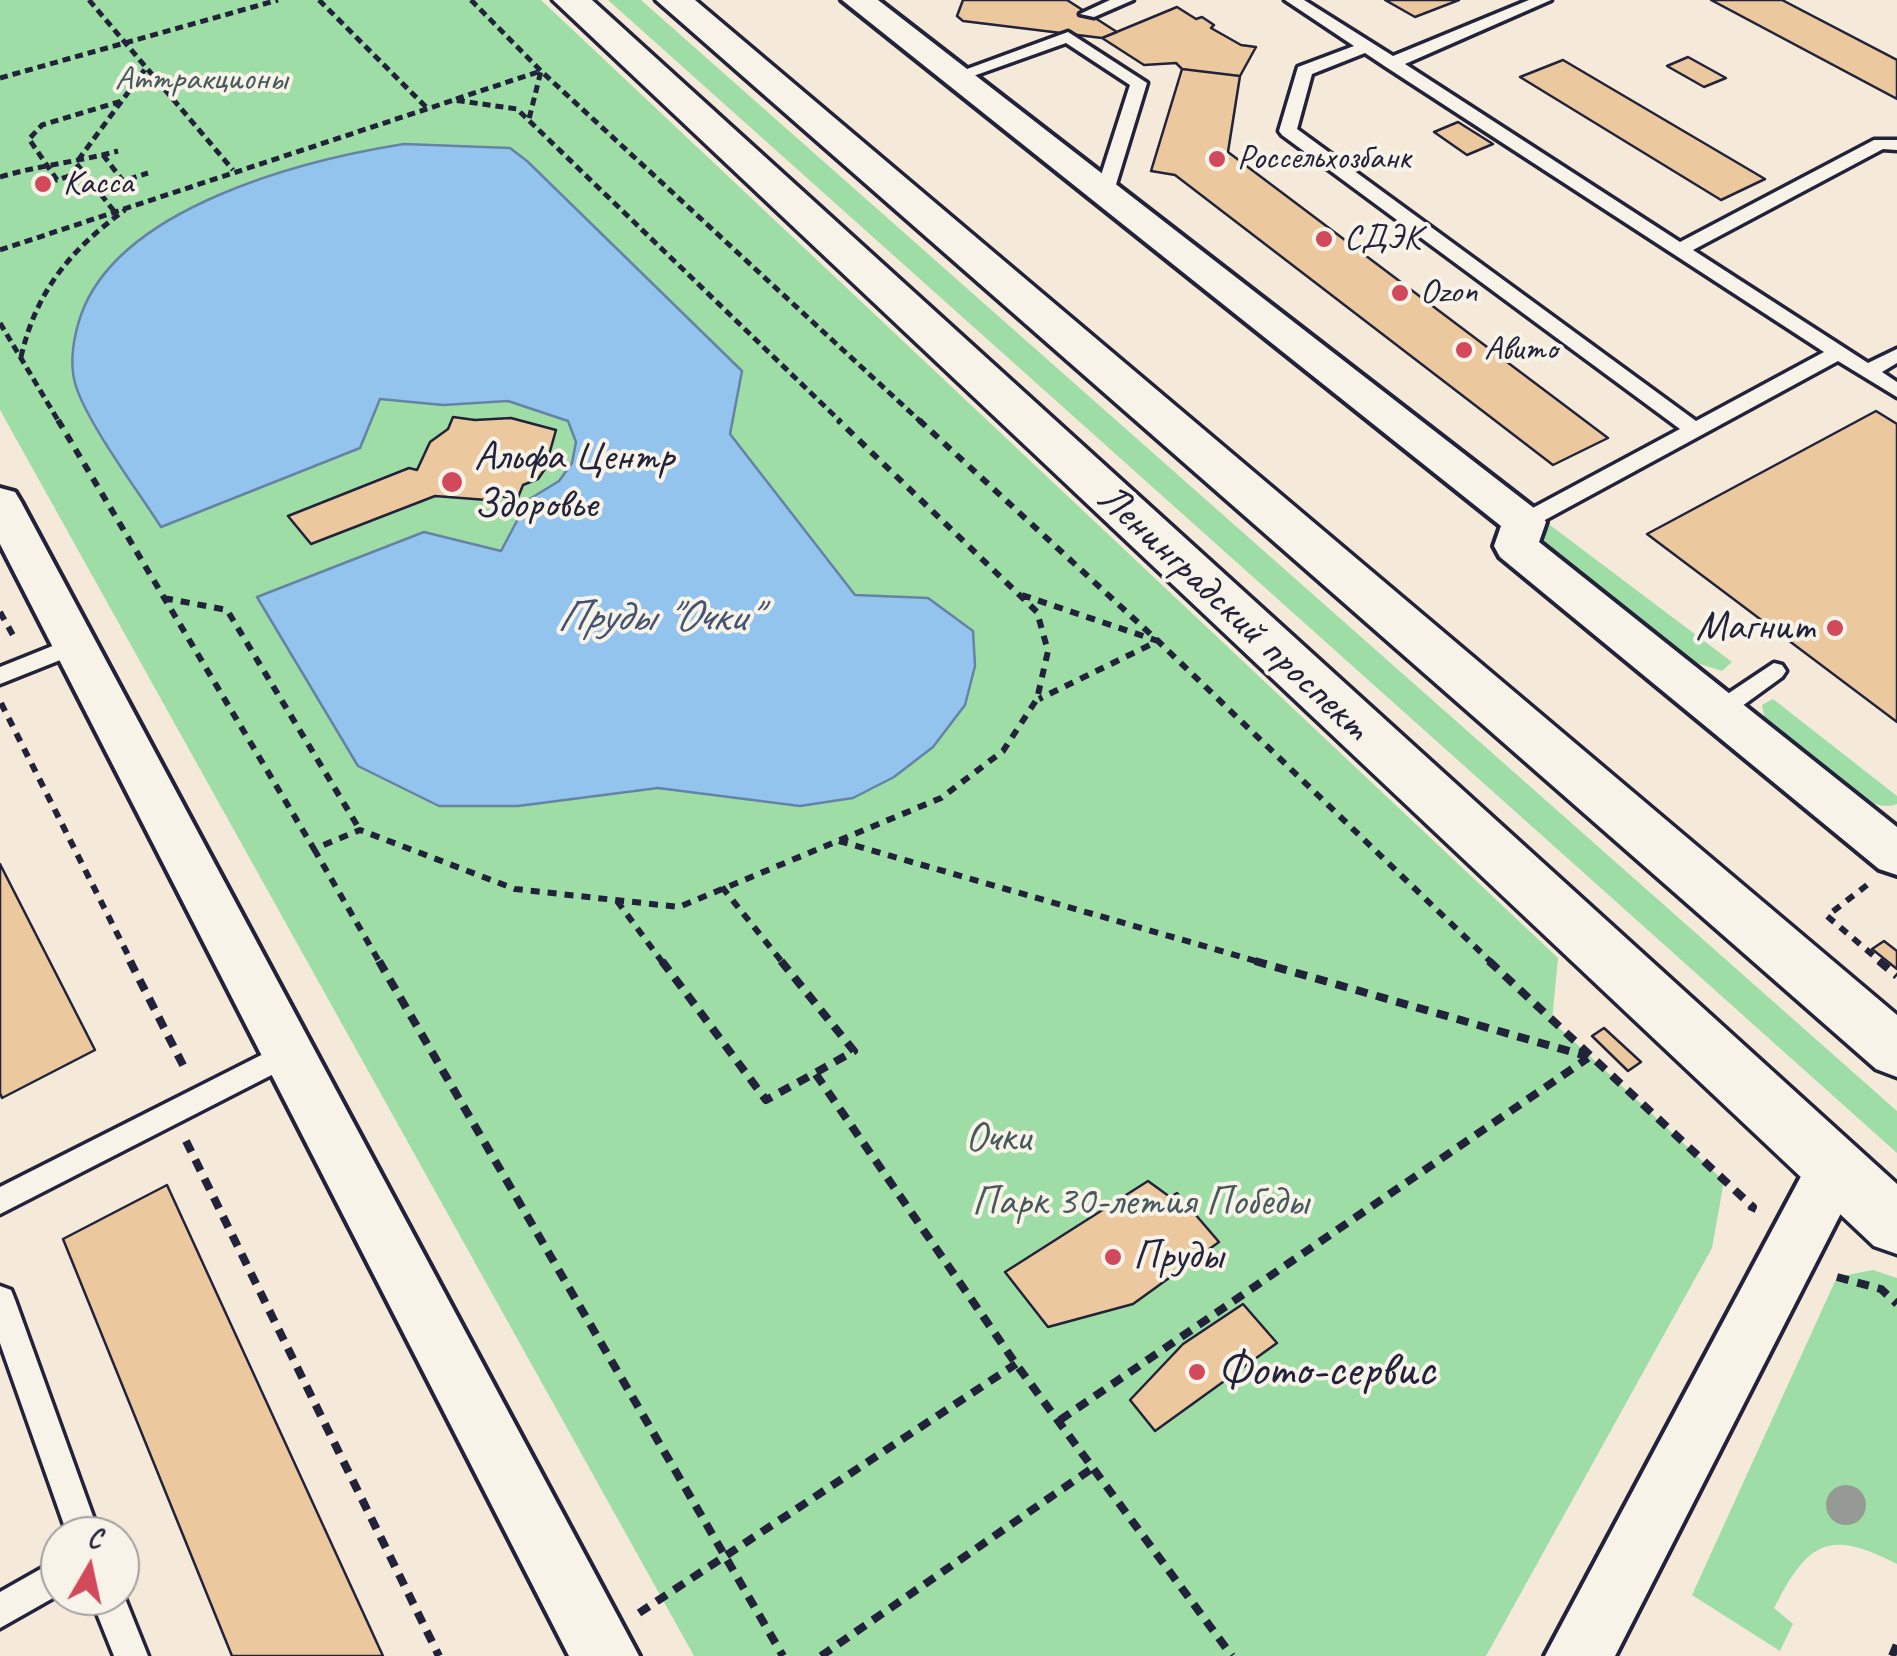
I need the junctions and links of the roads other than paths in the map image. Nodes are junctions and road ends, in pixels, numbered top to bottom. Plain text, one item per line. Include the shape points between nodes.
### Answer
1 (570, 0) edge
2 (674, 0) edge
3 (1126, 0) edge
4 (1293, 0) edge
5 (1543, 0) edge
6 (867, 1) edge
7 (1088, 14) dead end
8 (1366, 46) junction
9 (1392, 63) junction
10 (956, 76) junction
11 (1897, 146) edge
12 (1105, 190) junction
13 (1680, 249) junction
14 (1838, 352) junction
15 (1897, 356) edge
16 (1868, 372) junction
17 (1897, 391) edge
18 (1692, 428) junction
19 (0, 502) edge
20 (1524, 522) junction
21 (75, 645) junction
22 (1774, 672) dead end
23 (0, 676) edge
24 (1719, 711) junction
25 (1887, 866) edge
26 (1897, 1052) edge
27 (289, 1053) junction
28 (1834, 1170) junction
29 (0, 1201) edge
30 (1897, 1225) edge
31 (0, 1300) edge
32 (77, 1516) edge
33 (40, 1587) edge
34 (0, 1610) edge
35 (115, 1616) edge
36 (601, 1648) edge
37 (130, 1656) edge
38 (1578, 1656) edge

1 - 28 main road, Ленинградский проспект
2 - 26 main road
3 - 7 lane
4 - 8 lane
5 - 9 lane
6 - 10 street
8 - 9 lane
8 - 18 lane via 1304,71 1288,131
9 - 13 lane
10 - 12 street
10 - 12 lane via 1068,36 1138,84
11 - 13 lane via 1880,144
12 - 20 street
13 - 14 lane
14 - 16 lane
14 - 18 lane
15 - 16 lane
16 - 17 lane
18 - 20 lane
19 - 21 street
20 - 24 street via 1516,546
21 - 23 lane
21 - 27 street
22 - 24 lane
24 - 25 street
27 - 29 lane
27 - 36 street
28 - 30 main road, Ленинградский проспект
28 - 38 street
31 - 32 lane
33 - 34 lane
35 - 37 lane

